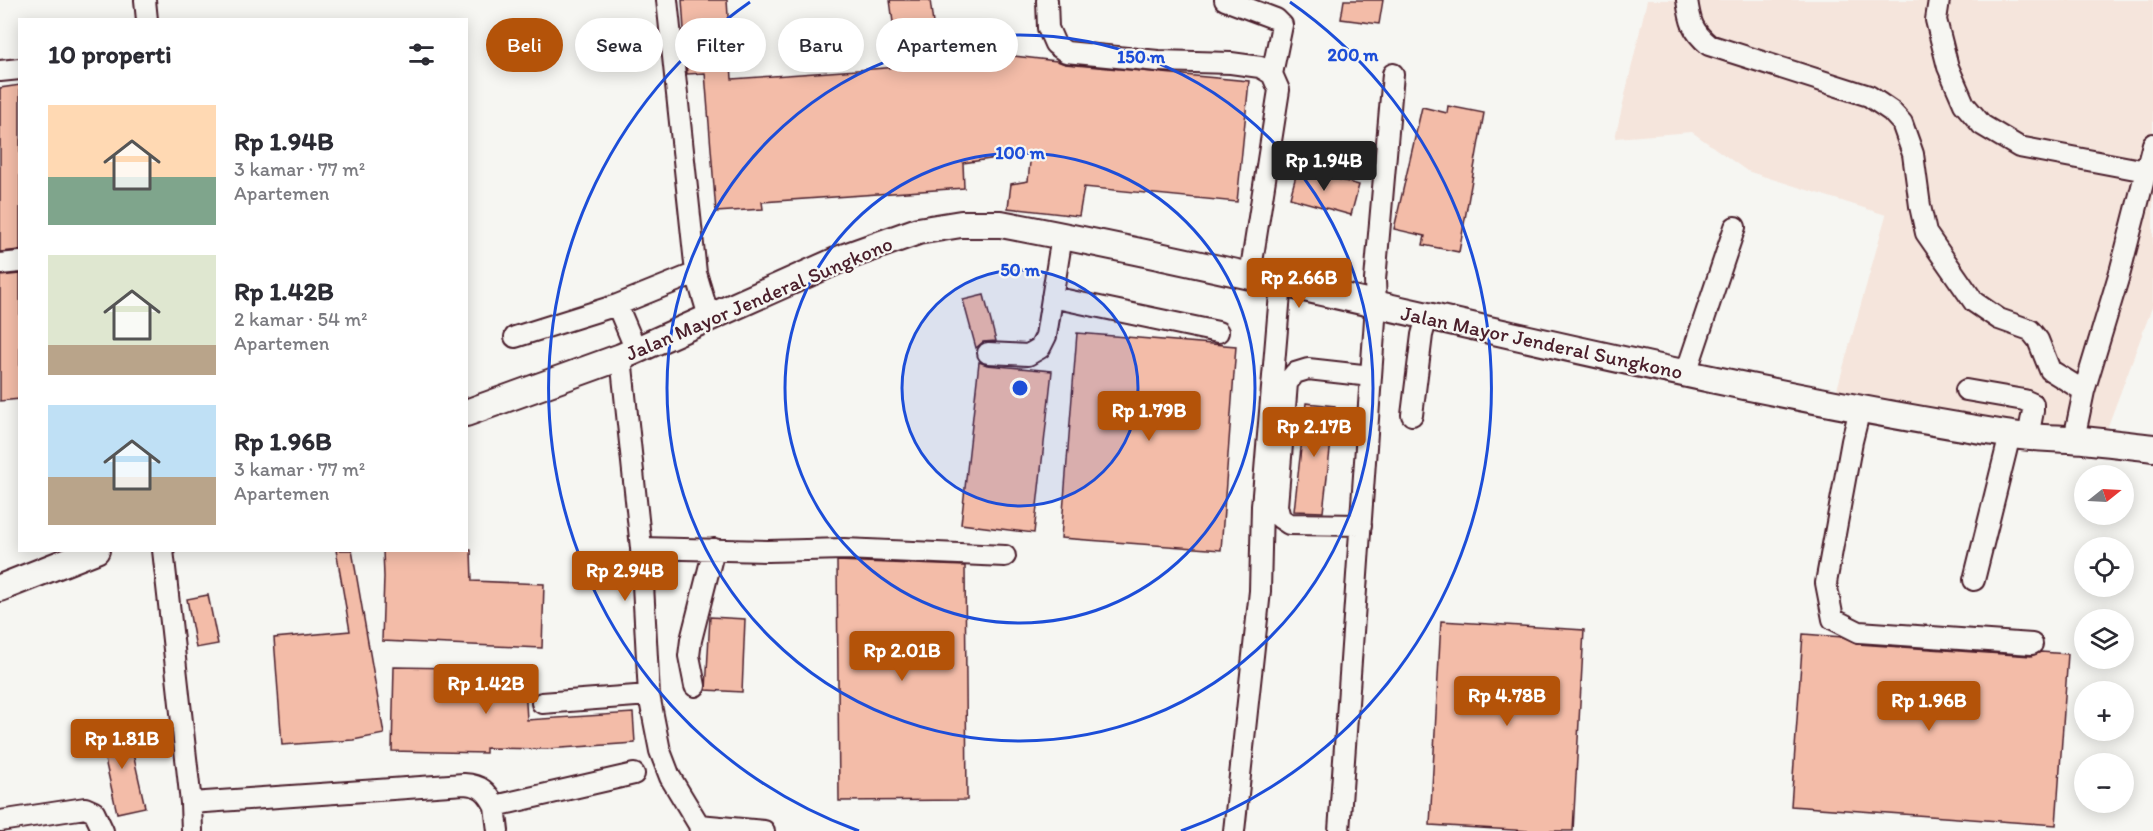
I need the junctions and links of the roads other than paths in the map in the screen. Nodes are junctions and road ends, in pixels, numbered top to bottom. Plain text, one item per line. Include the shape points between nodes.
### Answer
1 (145, 0) edge
2 (667, 0) edge
3 (1047, 0) edge
4 (1225, 0) edge
5 (1687, 0) edge
6 (1939, 0) edge
7 (147, 18) edge
8 (18, 69) edge
9 (0, 71) edge
10 (1272, 74) junction
11 (1393, 74) dead end
12 (2153, 144) edge
13 (2146, 171) junction
14 (1735, 227) dead end
15 (1062, 236) junction
16 (18, 262) edge
17 (0, 264) edge
18 (696, 273) junction
19 (1250, 275) junction
20 (1281, 282) junction
21 (1052, 297) junction
22 (617, 305) junction
23 (1376, 305) junction
24 (709, 317) junction
25 (1427, 317) junction
26 (1218, 332) dead end
27 (515, 337) dead end
28 (628, 354) junction
29 (988, 354) dead end
30 (1686, 373) junction
31 (1371, 376) junction
32 (1966, 390) dead end
33 (2084, 391) junction
34 (1860, 409) junction
35 (468, 412) edge
36 (1412, 415) dead end
37 (2019, 436) junction
38 (2074, 439) junction
39 (2153, 448) edge
40 (1360, 525) junction
41 (641, 548) junction
42 (714, 549) junction
43 (91, 552) edge
44 (163, 552) edge
45 (1005, 556) dead end
46 (1974, 580) dead end
47 (0, 588) edge
48 (2032, 644) dead end
49 (694, 686) dead end
50 (649, 695) junction
51 (542, 702) dead end
52 (634, 774) dead end
53 (191, 803) junction
54 (495, 806) junction
55 (0, 821) edge
56 (699, 828) edge
57 (743, 830) edge
58 (103, 831) edge
59 (192, 831) edge
60 (498, 831) edge
61 (764, 831) edge
62 (1234, 831) edge
63 (1339, 831) edge

1 - 7 street
2 - 18 street
3 - 10 street via 1048,28 1054,44 1066,52 1231,63 1260,67
4 - 10 street via 1276,19 1282,25
5 - 33 street via 1696,34 1709,45 1869,96 1891,111 1902,123 1913,154 1926,233 1974,302 1999,319 2030,330 2050,370
6 - 13 street via 1936,20 1948,67 1964,104 1982,125 2019,147
8 - 9 street
10 - 19 street via 1279,90
11 - 23 street
12 - 13 street
13 - 33 street
14 - 30 street
15 - 19 main road, Jalan Mayor Jenderal Sungkono
15 - 21 street
15 - 24 main road, Jalan Mayor Jenderal Sungkono via 1001,224 961,224 918,231 845,257
16 - 17 street
18 - 22 street
18 - 24 street
19 - 20 main road, Jalan Mayor Jenderal Sungkono
20 - 23 main road, Jalan Mayor Jenderal Sungkono
20 - 62 street via 1262,506 1260,591
21 - 26 street
21 - 29 street via 1046,336 1040,348 1028,355
22 - 27 street
22 - 28 street
23 - 25 main road, Jalan Mayor Jenderal Sungkono
23 - 31 street
24 - 28 main road, Jalan Mayor Jenderal Sungkono
25 - 30 main road, Jalan Mayor Jenderal Sungkono
25 - 36 street
28 - 35 main road, Jalan Mayor Jenderal Sungkono
28 - 41 street
30 - 34 main road, Jalan Mayor Jenderal Sungkono
31 - 40 street
31 - 40 street via 1308,369 1295,373 1287,383 1277,506 1280,518 1289,524
32 - 37 street via 2033,404
33 - 38 street
34 - 37 main road, Jalan Mayor Jenderal Sungkono
34 - 48 street via 1826,583 1833,619 1859,632
37 - 38 main road, Jalan Mayor Jenderal Sungkono
37 - 46 street
38 - 39 main road, Jalan Mayor Jenderal Sungkono
40 - 63 street
41 - 42 street
41 - 50 street
42 - 45 street via 844,549
42 - 49 street via 691,640 689,656
43 - 47 main road
44 - 53 street
50 - 51 street
50 - 56 street via 660,751
52 - 54 street
53 - 54 street via 475,784 486,790
53 - 59 street
54 - 60 street
55 - 58 street via 85,808 94,812
56 - 57 street
57 - 61 street

